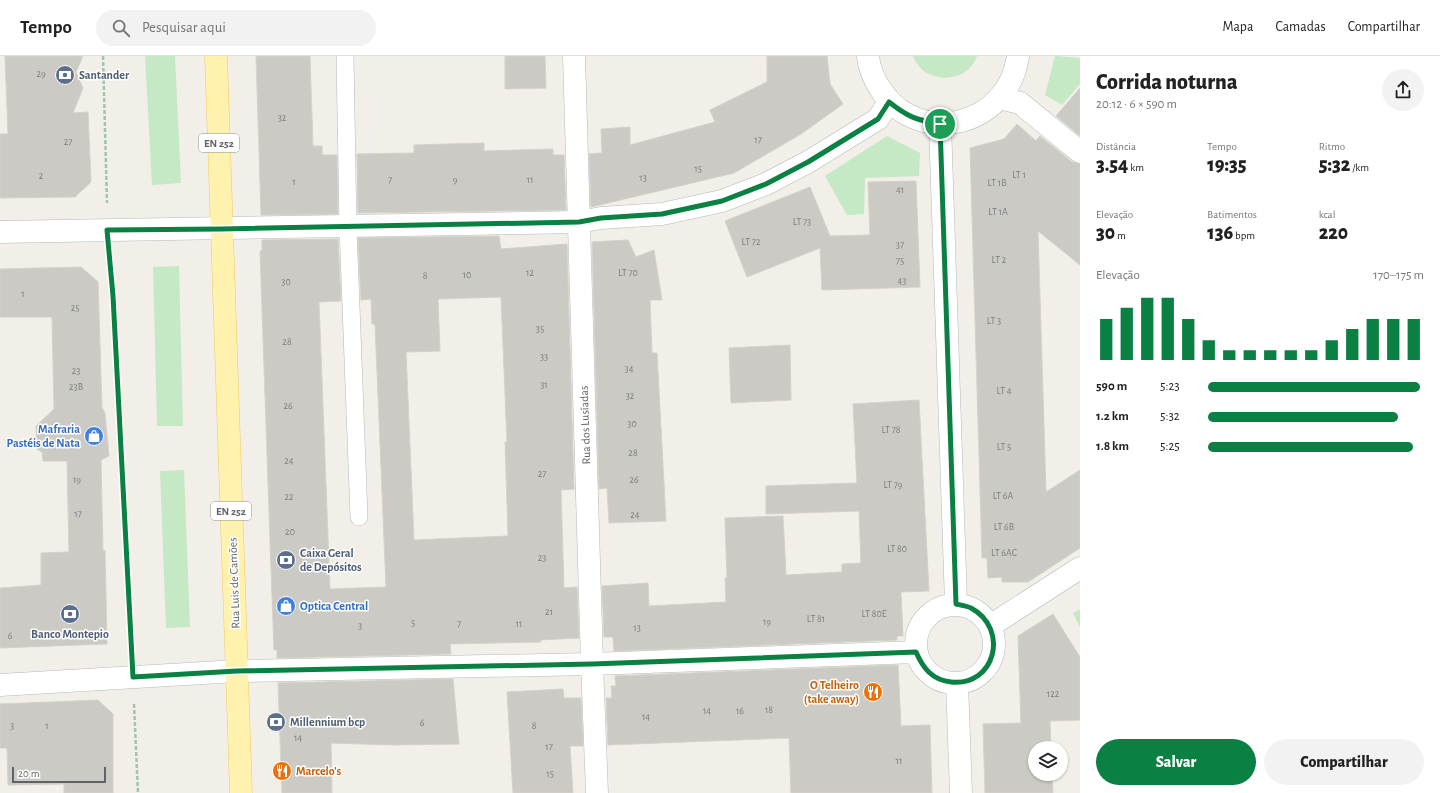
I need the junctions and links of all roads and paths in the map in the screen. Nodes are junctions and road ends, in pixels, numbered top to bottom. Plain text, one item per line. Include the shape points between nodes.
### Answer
1 (103, 56) edge
2 (216, 56) edge
3 (345, 56) edge
4 (574, 56) edge
5 (868, 56) edge
6 (1018, 56) edge
7 (1000, 98) junction
8 (889, 102) junction
9 (940, 124) junction
10 (1080, 152) edge
11 (579, 222) junction
12 (348, 227) junction
13 (222, 229) junction
14 (107, 230) junction
15 (0, 232) edge
16 (359, 517) dead end
17 (1080, 568) edge
18 (956, 604) junction
19 (990, 626) junction
20 (916, 652) junction
21 (592, 664) junction
22 (237, 671) junction
23 (133, 677) junction
24 (957, 683) junction
25 (0, 685) edge
26 (138, 793) edge
27 (241, 793) edge
28 (597, 793) edge
29 (961, 793) edge

1 - 14 path
2 - 13 main road, EN 252
3 - 12 lane
4 - 11 street, Rua dos Lusíadas
5 - 8 street via 876,84
6 - 7 street via 1012,79
7 - 9 street via 983,112 962,121
7 - 10 street via 1020,103
8 - 9 street via 904,114
8 - 11 street via 878,119 808,162 722,201 662,214
9 - 18 street
11 - 12 street
11 - 21 street, Rua dos Lusíadas
12 - 13 street
12 - 16 lane
13 - 14 street
13 - 22 main road, Rua Luis de Camões / EN 252
14 - 15 street
14 - 23 path via 113,296
17 - 19 street
18 - 19 street via 970,607 982,615
18 - 20 street via 942,606 930,613 921,624 916,638
19 - 24 street via 994,638 994,651 989,663 981,674
20 - 21 street
20 - 24 street via 922,665 931,675
21 - 22 street
21 - 28 street, Rua dos Lusíadas
22 - 23 street
22 - 27 main road, Rua Luis de Camões / EN 252
23 - 25 street
23 - 26 path
24 - 29 street

